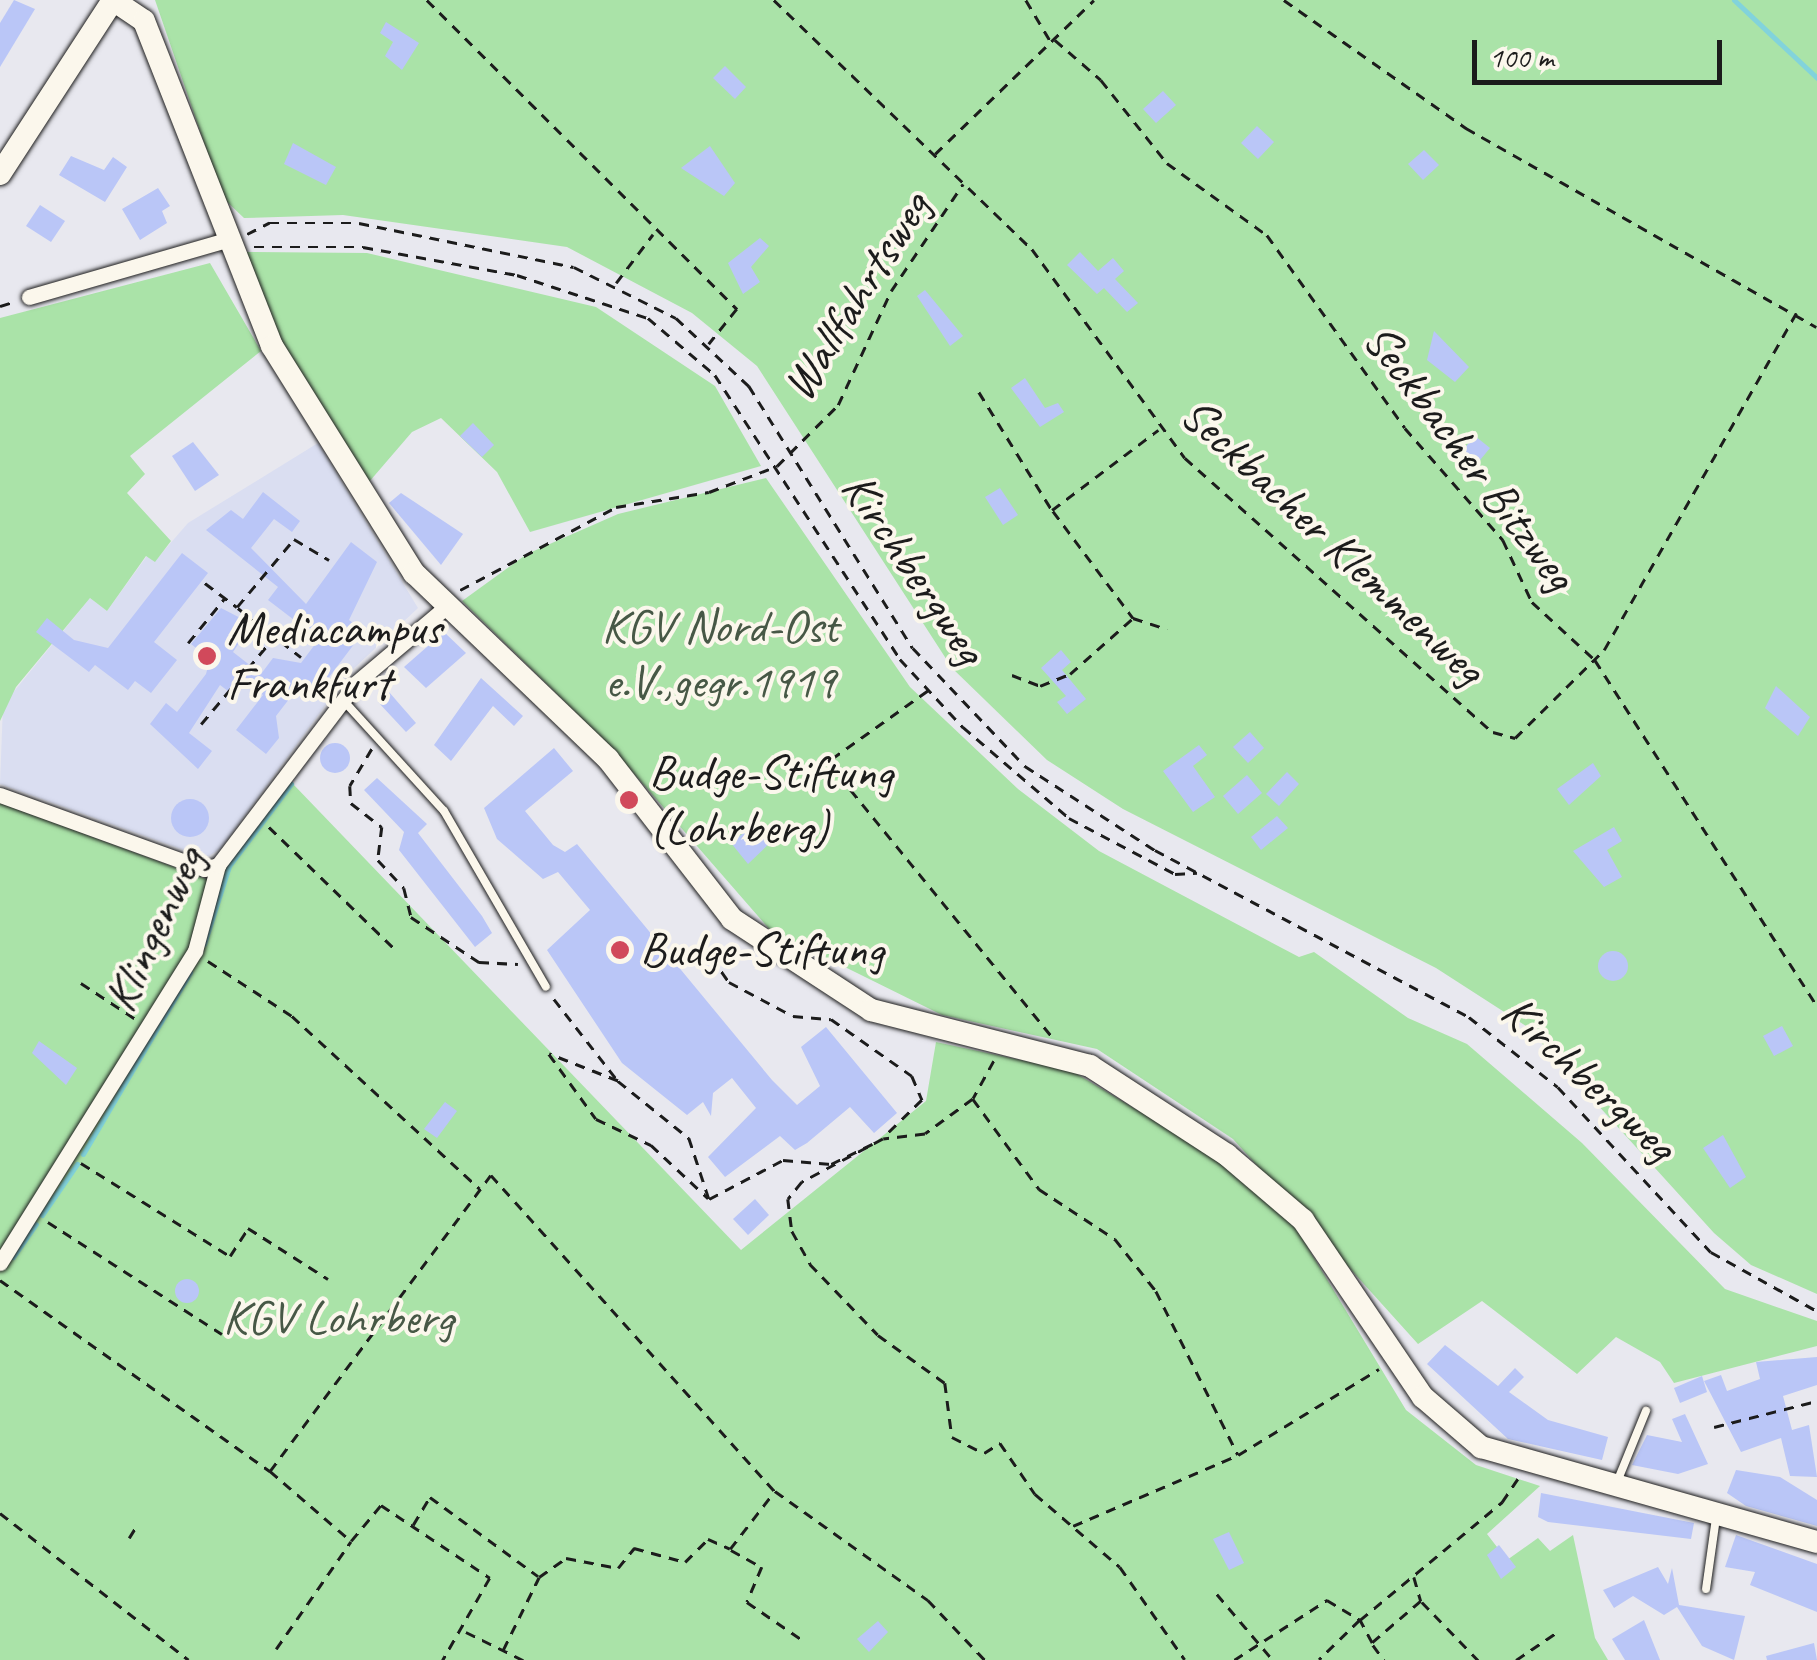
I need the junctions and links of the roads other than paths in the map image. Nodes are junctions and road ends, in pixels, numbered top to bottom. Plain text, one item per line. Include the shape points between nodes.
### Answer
1 (109, 9) edge
2 (142, 10) edge
3 (152, 52) junction
4 (0, 174) edge
5 (228, 245) junction
6 (29, 297) dead end
7 (446, 606) junction
8 (342, 700) junction
9 (0, 795) edge
10 (218, 865) junction
11 (546, 987) road end
12 (0, 1263) edge
13 (1646, 1411) dead end
14 (1617, 1482) junction
15 (1718, 1509) junction
16 (1817, 1542) edge
17 (1706, 1589) dead end

1 - 2 main road
1 - 3 main road
1 - 4 main road
2 - 3 main road
3 - 5 main road
5 - 6 street
5 - 7 main road via 272,346 414,573
7 - 8 street, Klingenweg
7 - 14 main road via 608,759 732,919 871,1010 1090,1066 1266,1186 1332,1256 1449,1425 1522,1462
8 - 10 street, Klingenweg
8 - 11 lane via 444,811
9 - 10 street via 204,869
10 - 12 street, Klingenweg via 194,951 152,1029
13 - 14 lane
14 - 15 main road
15 - 16 main road
15 - 17 lane

